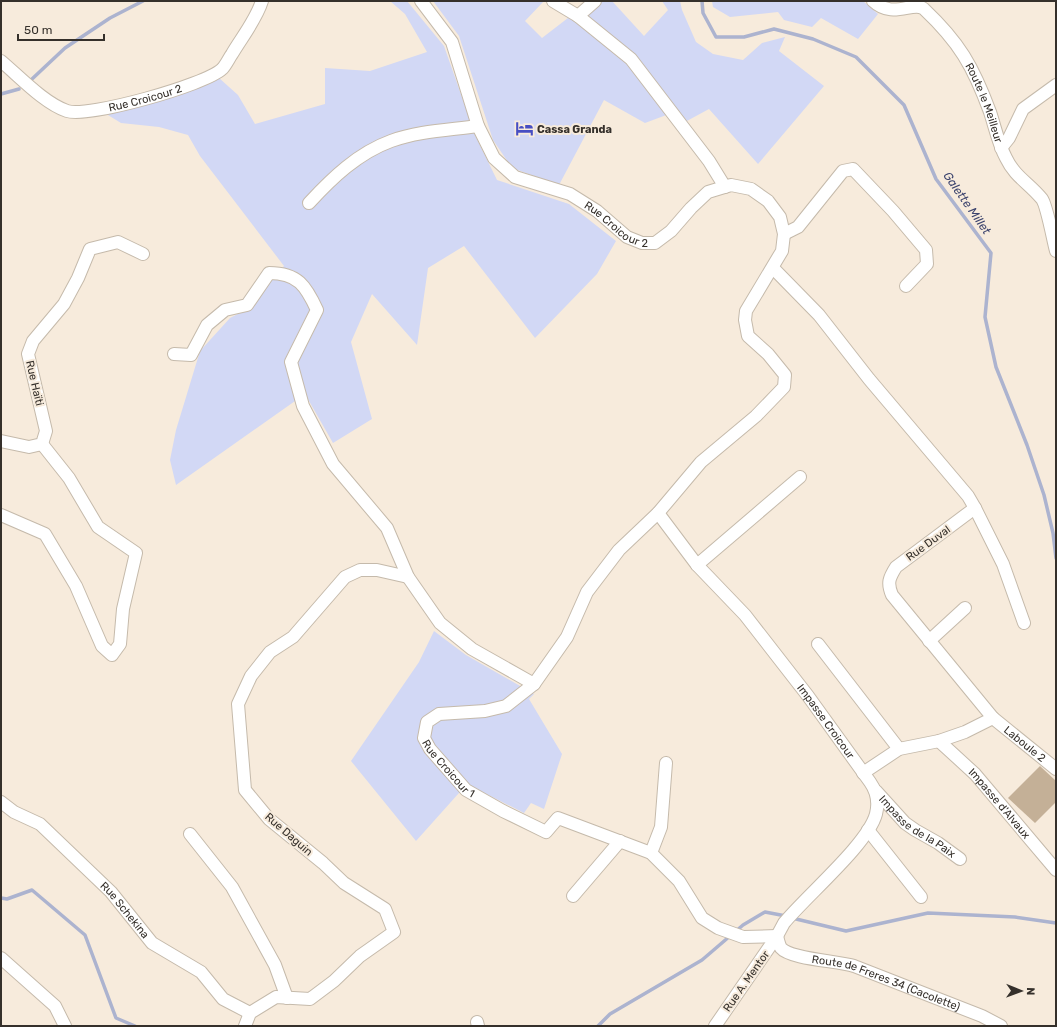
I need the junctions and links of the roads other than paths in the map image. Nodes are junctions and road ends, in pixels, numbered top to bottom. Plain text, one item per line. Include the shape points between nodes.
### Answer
1 (262, 1) edge
2 (421, 1) edge
3 (553, 1) edge
4 (595, 1) edge
5 (873, 1) edge
6 (578, 16) junction
7 (1, 62) edge
8 (1056, 85) edge
9 (478, 126) junction
10 (1001, 148) junction
11 (725, 187) junction
12 (309, 203) dead end
13 (784, 234) junction
14 (1056, 251) edge
15 (143, 254) dead end
16 (773, 268) junction
17 (906, 286) dead end
18 (174, 354) dead end
19 (1, 441) edge
20 (42, 444) junction
21 (800, 477) dead end
22 (975, 508) junction
23 (658, 513) junction
24 (1, 514) edge
25 (697, 565) junction
26 (408, 578) junction
27 (965, 608) dead end
28 (1024, 623) dead end
29 (930, 641) junction
30 (818, 644) dead end
31 (534, 684) junction
32 (993, 718) junction
33 (939, 740) junction
34 (899, 749) junction
35 (666, 762) dead end
36 (1056, 769) edge
37 (863, 773) junction
38 (876, 791) junction
39 (1, 802) edge
40 (868, 830) junction
41 (190, 834) dead end
42 (620, 840) junction
43 (651, 853) junction
44 (960, 859) dead end
45 (1056, 870) edge
46 (573, 896) dead end
47 (921, 897) dead end
48 (777, 936) junction
49 (1, 958) edge
50 (287, 998) junction
51 (250, 1013) junction
52 (65, 1026) edge
53 (244, 1026) edge
54 (715, 1026) edge
55 (1001, 1026) edge

1 - 7 street, Rue Croicour 2 via 258,12 222,69 200,81 120,105 68,111 48,101
2 - 9 street, Rue Croicour 2 via 452,42
3 - 6 street
4 - 6 street
5 - 10 street, Route le Meilleur via 889,10 922,7 950,35 975,74
6 - 11 street via 631,59 709,161
8 - 10 street via 1023,109 1009,138
9 - 11 street, Rue Croicour 2 via 494,158 515,178 570,194 597,211 627,237 642,243 655,243 671,231 708,192
9 - 12 street via 410,136 390,142 331,179
10 - 14 street, Route le Meilleur via 1012,171 1043,200
11 - 13 street, Rue Croicour 2 via 731,185 751,189 768,201 780,216
13 - 16 street, Rue Croicour 2 via 782,251
13 - 17 street via 798,227 843,171 853,169 926,250 927,264
15 - 20 street, Rue Haïti via 118,242 90,249 64,304 33,341 28,354 46,431
16 - 22 street via 819,315 869,379 968,496
16 - 23 street, Rue Croicour 2 via 746,311 745,320 748,336 768,354 786,376 784,387 756,416 701,462
18 - 26 street via 191,355 207,325 225,310 247,305 269,274 284,273 306,287 316,310 291,362 303,406 333,464 387,528
19 - 20 street via 29,448
20 - 24 street via 69,478 98,527 136,553 123,608 120,644 112,655 102,646 76,586 45,534
21 - 25 street
22 - 28 street via 1004,564
22 - 29 street, Rue Duval via 896,567 889,576 888,586 892,595
23 - 25 street, Impasse Croicour
23 - 31 street, Rue Croicour 1 via 619,550 588,592 567,637
25 - 37 street, Impasse Croicour via 745,615 808,696
26 - 31 street via 440,623 472,649
26 - 50 street, Rue Daguin via 377,570 360,570 345,577 293,637 270,652 251,676 238,704 245,790 269,819 324,863 344,883 385,909 394,932 360,956 334,981 310,999
27 - 29 street
29 - 32 street, Rue Duval
30 - 34 street
31 - 42 street, Rue Croicour 1 via 506,706 485,711 439,714 427,722 424,738 430,749 466,790 503,811 546,832 558,818
32 - 33 street via 965,732
32 - 36 street, Laboule 2
33 - 34 street
33 - 45 street, Impasse d'Alvaux via 975,774
34 - 37 street
35 - 43 street via 661,827
37 - 38 street, Impasse Croicour
38 - 40 street via 876,815
38 - 44 street, Impasse de la Paix via 910,827
39 - 51 street, Rue Schekina via 14,812 40,824 111,892 152,943 201,972 223,999
40 - 47 street
40 - 48 street via 851,852 784,923
41 - 50 street via 232,887 275,965
42 - 43 street, Rue Croicour 1
42 - 46 street
43 - 48 street, Rue Croicour 1 via 679,881 702,918 718,928 743,937
48 - 54 street, Rue A. Mentor
48 - 55 street, Route de Freres 34 (Cacolette) via 781,948 793,955 854,966 982,1016
49 - 52 street via 55,1006
50 - 51 street, Rue Daguin via 276,997
51 - 53 street

